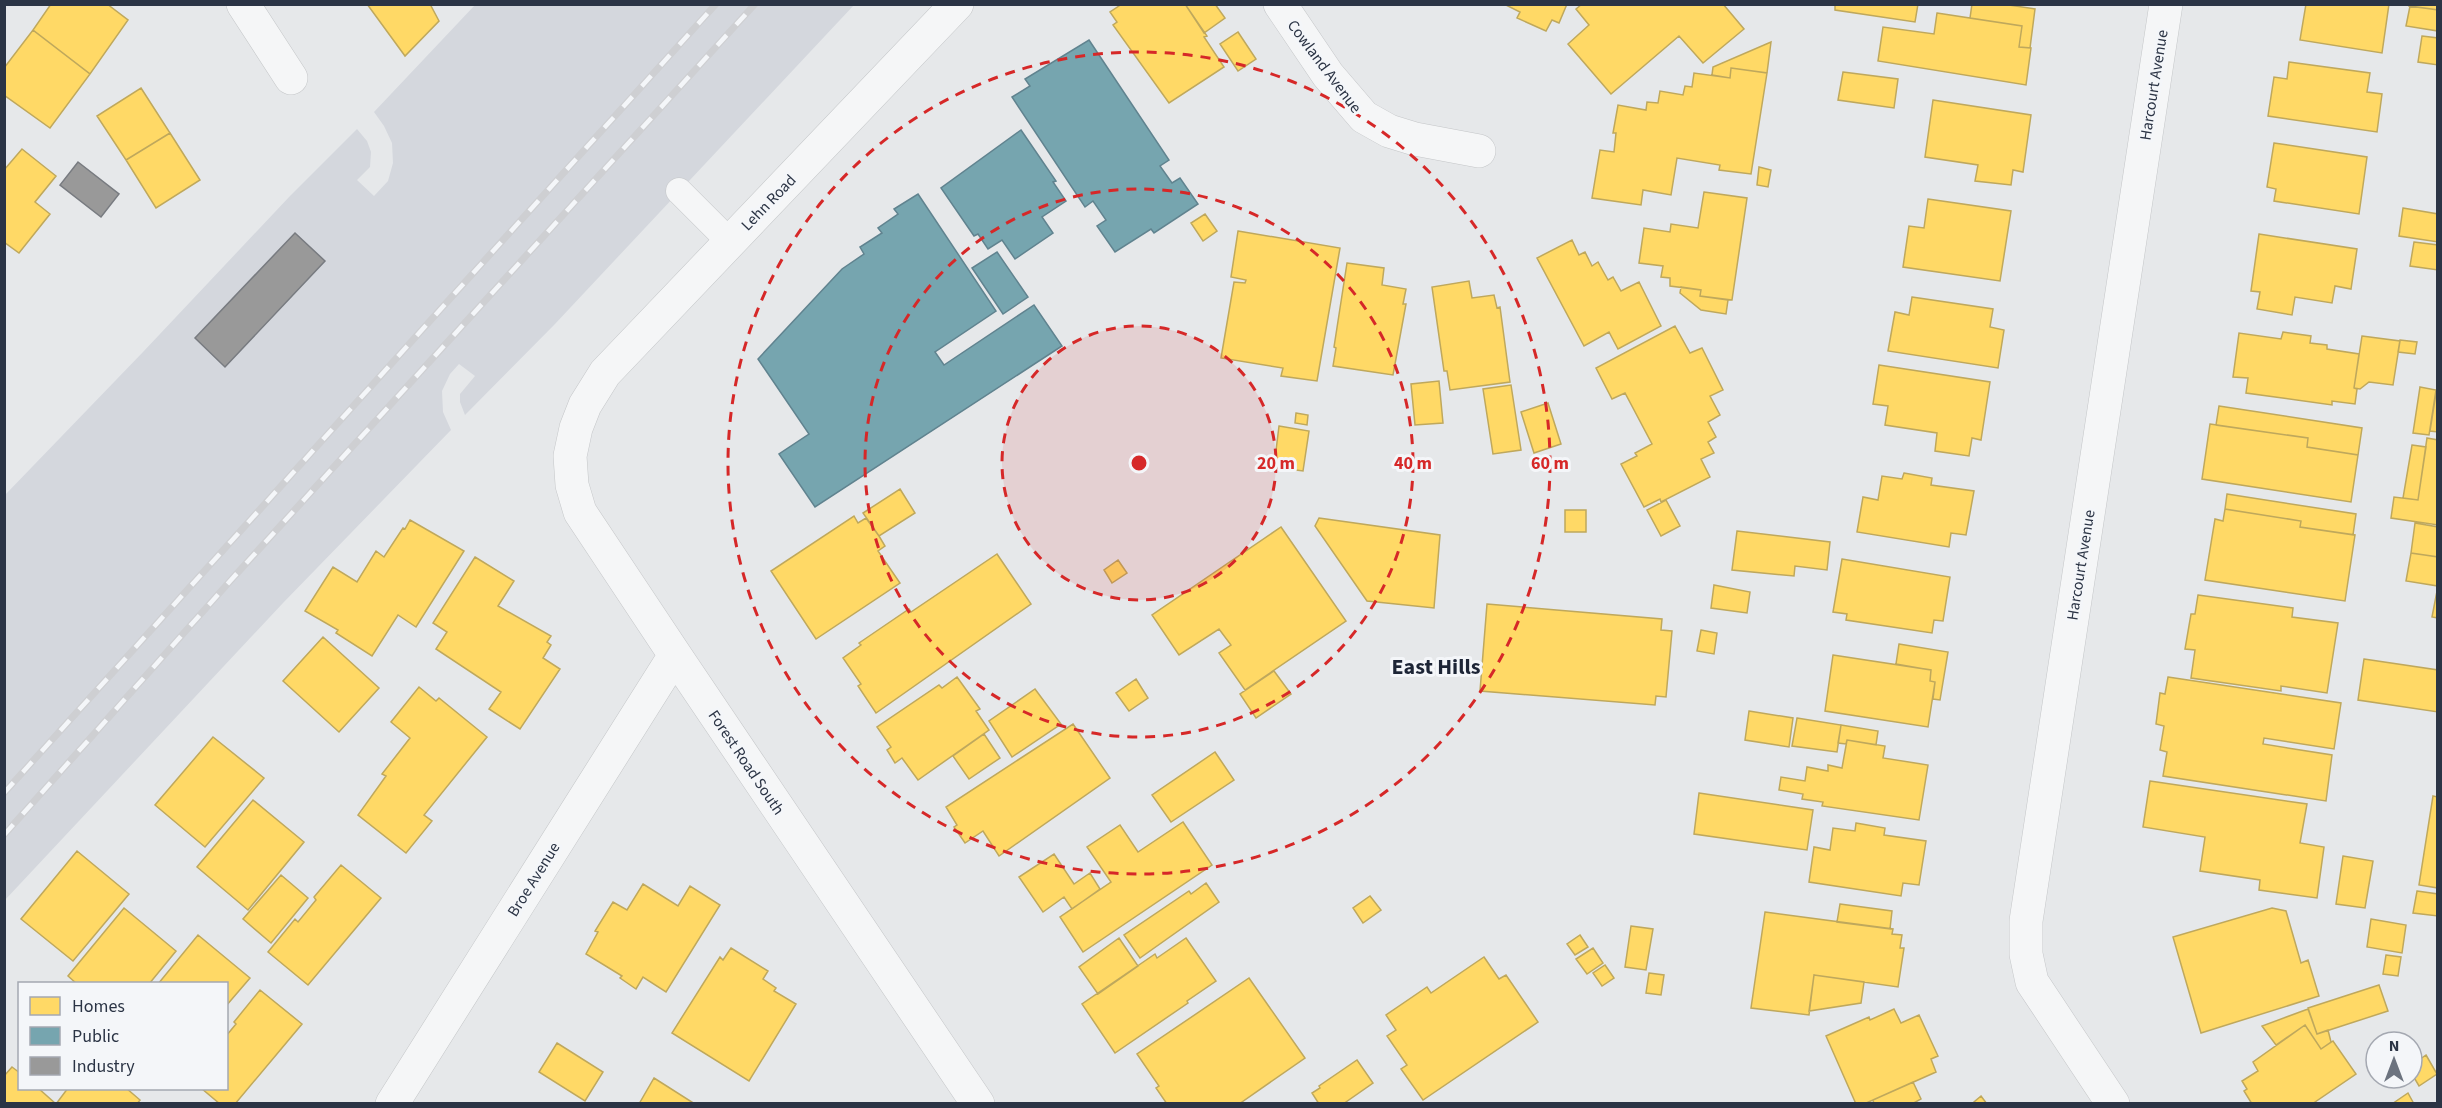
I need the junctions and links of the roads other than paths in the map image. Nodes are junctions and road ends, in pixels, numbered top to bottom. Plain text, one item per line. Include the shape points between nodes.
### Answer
1 (243, 4) edge
2 (957, 4) edge
3 (1280, 4) edge
4 (2166, 4) edge
5 (291, 78) dead end
6 (1479, 151) dead end
7 (678, 191) dead end
8 (730, 242) junction
9 (585, 405) joint
10 (675, 655) junction
11 (392, 1104) edge
12 (978, 1104) edge
13 (2113, 1104) edge

1 - 5 street
2 - 8 street, Lehn Road
3 - 6 street, Cowland Avenue via 1328,75 1364,117 1415,139
4 - 13 street, Harcourt Avenue via 2026,921 2026,954 2032,982
7 - 8 lane
8 - 9 street, Lehn Road via 605,373
9 - 10 street, Forest Road South via 570,456 580,512
10 - 11 street, Broe Avenue
10 - 12 street, Forest Road South

